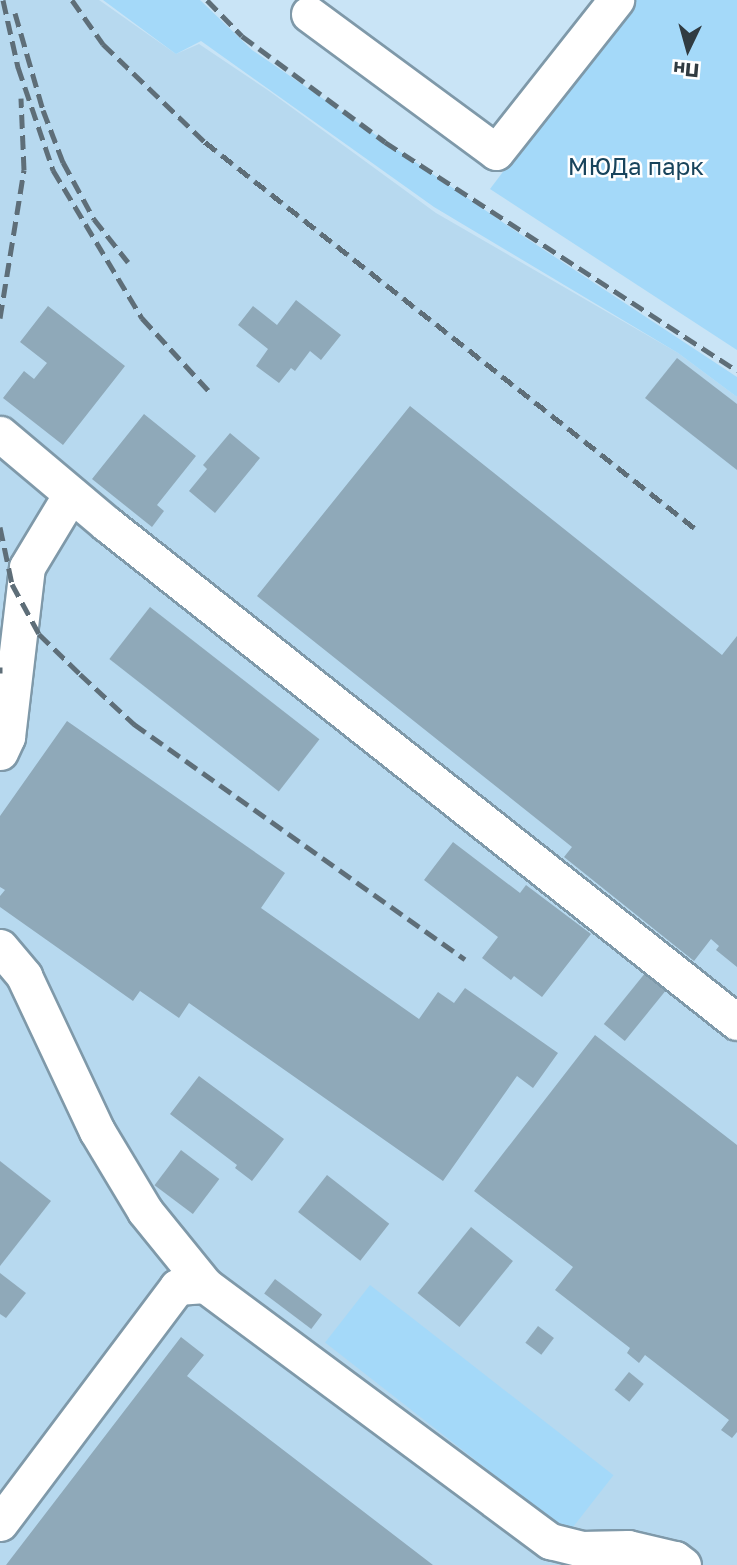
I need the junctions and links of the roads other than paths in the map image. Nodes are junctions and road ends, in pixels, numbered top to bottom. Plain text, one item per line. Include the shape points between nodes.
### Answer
1 (617, 0) edge
2 (309, 14) dead end
3 (0, 434) edge
4 (71, 494) junction
5 (0, 752) edge
6 (0, 947) edge
7 (737, 1022) edge
8 (205, 1285) junction
9 (0, 1523) edge
10 (683, 1565) edge

1 - 2 lane via 496,152
3 - 4 lane
4 - 5 lane via 27,567 7,737
4 - 7 lane
6 - 8 lane via 23,976 97,1130 145,1211
8 - 9 lane via 177,1287
8 - 10 lane via 550,1541 580,1549 628,1548

